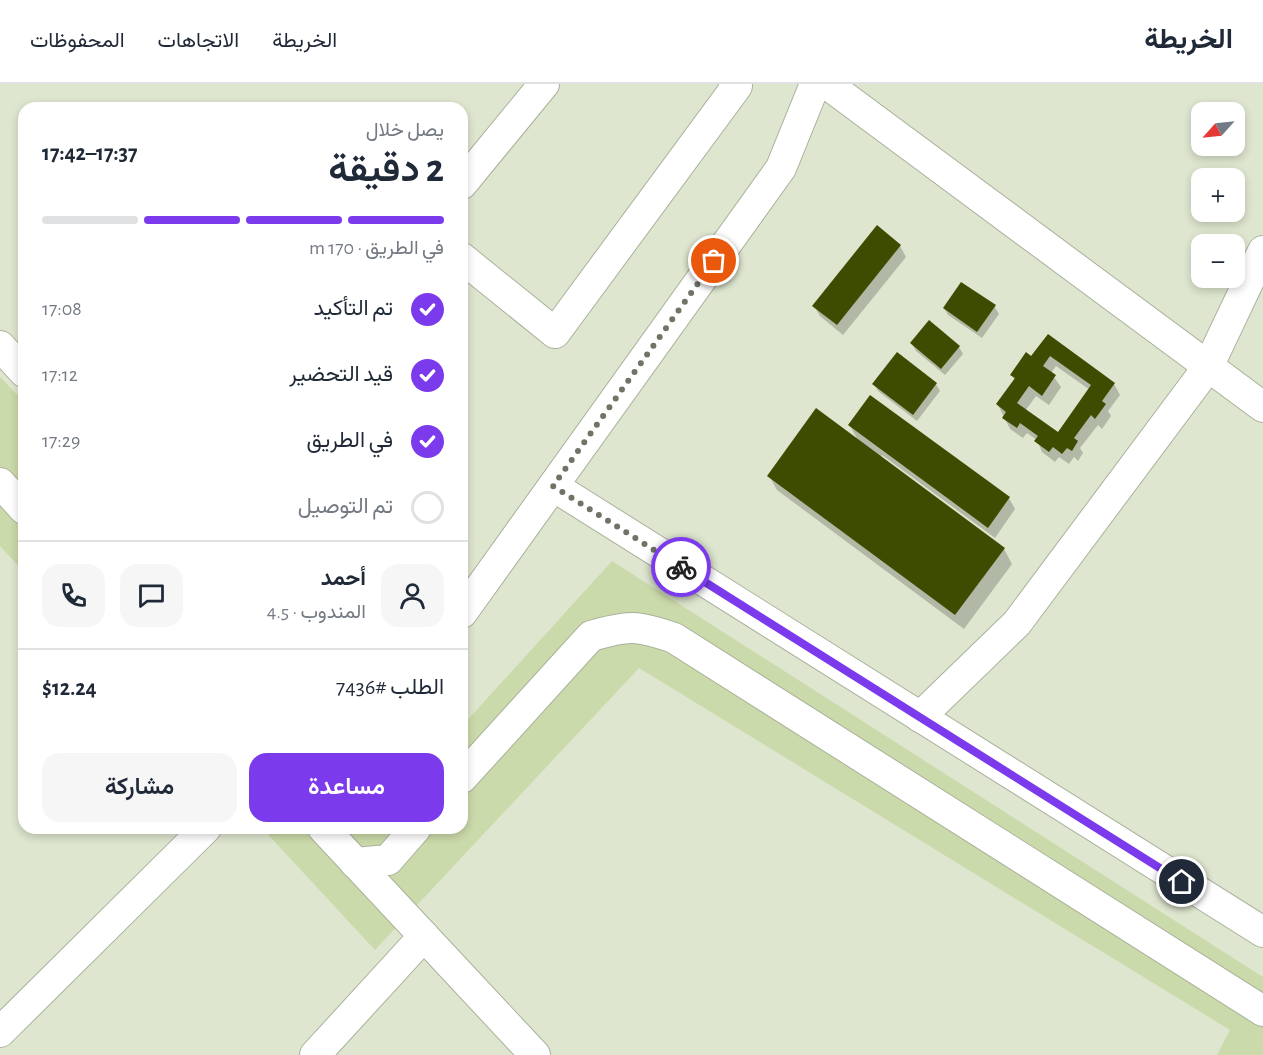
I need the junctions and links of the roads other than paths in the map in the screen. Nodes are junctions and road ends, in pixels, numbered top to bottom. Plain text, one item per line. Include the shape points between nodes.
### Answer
1 (544, 84) edge
2 (734, 84) edge
3 (816, 84) edge
4 (827, 84) edge
5 (468, 177) edge
6 (1263, 251) edge
7 (468, 263) edge
8 (0, 346) edge
9 (18, 366) edge
10 (1208, 368) junction
11 (1263, 407) edge
12 (0, 483) edge
13 (553, 486) junction
14 (18, 502) edge
15 (468, 605) edge
16 (920, 717) junction
17 (468, 771) edge
18 (200, 834) edge
19 (329, 834) edge
20 (411, 834) edge
21 (355, 862) junction
22 (1263, 932) edge
23 (424, 936) junction
24 (1263, 1011) edge
25 (0, 1032) edge
26 (315, 1055) edge
27 (535, 1055) edge

1 - 5 street
2 - 7 street via 737,86 555,333
3 - 13 street via 781,168
4 - 10 street
6 - 10 street
8 - 9 street
10 - 11 street
10 - 16 street via 1017,623
12 - 14 street
13 - 15 street
13 - 16 street
16 - 22 street
17 - 24 street via 591,636 618,628 645,627 674,638
18 - 25 street
19 - 21 street
20 - 21 street via 388,860
21 - 23 street
23 - 26 street
23 - 27 street

